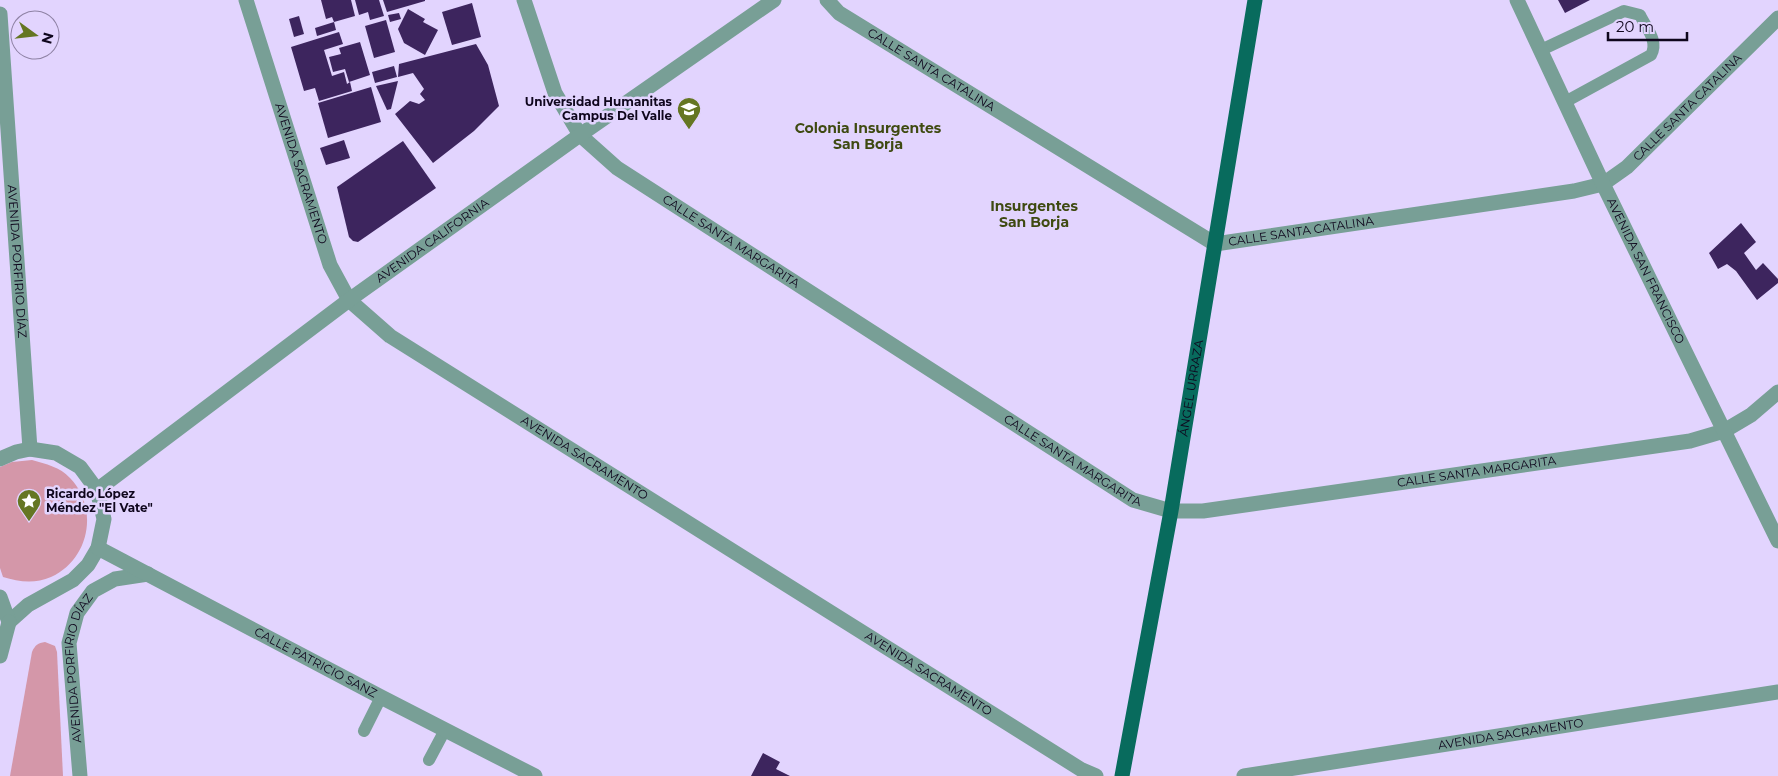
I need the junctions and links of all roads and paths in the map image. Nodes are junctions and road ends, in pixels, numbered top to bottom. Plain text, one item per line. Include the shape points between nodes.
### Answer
1 (246, 0) edge
2 (524, 0) edge
3 (774, 0) edge
4 (827, 0) edge
5 (1255, 0) edge
6 (1517, 0) edge
7 (0, 14) edge
8 (1778, 18) edge
9 (1540, 50) junction
10 (1565, 102) junction
11 (580, 135) junction
12 (1603, 184) junction
13 (1215, 244) junction
14 (349, 300) junction
15 (1778, 392) edge
16 (1724, 431) junction
17 (30, 449) junction
18 (0, 459) edge
19 (97, 490) junction
20 (1171, 512) junction
21 (1778, 541) edge
22 (98, 548) junction
23 (148, 574) junction
24 (0, 597) edge
25 (9, 622) junction
26 (0, 656) edge
27 (1778, 692) edge
28 (381, 697) junction
29 (445, 730) junction
30 (364, 731) dead end
31 (429, 760) dead end
32 (80, 776) edge
33 (535, 776) edge
34 (1096, 776) edge
35 (1122, 776) edge
36 (1244, 776) edge

1 - 14 street, AVENIDA SACRAMENTO via 330,265
2 - 11 street, CALLE SANTA MARGARITA via 555,93
3 - 11 street, AVENIDA CALIFORNIA
4 - 13 street, CALLE SANTA CATALINA via 839,13
5 - 13 main road, ÁNGEL URRAZA
6 - 9 street, AVENIDA SAN FRANCISCO
7 - 17 street, AVENIDA PORFIRIO DÍAZ
8 - 12 street, CALLE SANTA CATALINA via 1627,167
9 - 10 street, AVENIDA SAN FRANCISCO
9 - 10 lane via 1624,11 1640,16 1654,42 1652,55
10 - 12 street, AVENIDA SAN FRANCISCO
11 - 14 street, AVENIDA CALIFORNIA
11 - 20 street, CALLE SANTA MARGARITA via 617,168 1133,500
12 - 13 street, CALLE SANTA CATALINA via 1574,192
12 - 16 street, AVENIDA SAN FRANCISCO
13 - 20 main road, ÁNGEL URRAZA
14 - 19 street, AVENIDA CALIFORNIA
14 - 34 street, AVENIDA SACRAMENTO via 390,336
15 - 16 street, CALLE SANTA MARGARITA via 1751,415
16 - 20 street, CALLE SANTA MARGARITA via 1690,441 1203,511
16 - 21 street, AVENIDA SAN FRANCISCO
17 - 18 street
17 - 19 street via 56,453 80,467
19 - 22 street via 104,519
20 - 35 main road, ÁNGEL URRAZA
22 - 23 street, CALLE PATRICIO SANZ
22 - 25 street via 88,566 73,580 28,604
23 - 28 street, CALLE PATRICIO SANZ
23 - 32 street, AVENIDA PORFIRIO DÍAZ via 115,579 93,591 77,612 69,642
24 - 25 street
25 - 26 street
27 - 36 street, AVENIDA SACRAMENTO
28 - 29 street, CALLE PATRICIO SANZ
28 - 30 lane
29 - 31 lane
29 - 33 street, CALLE PATRICIO SANZ

